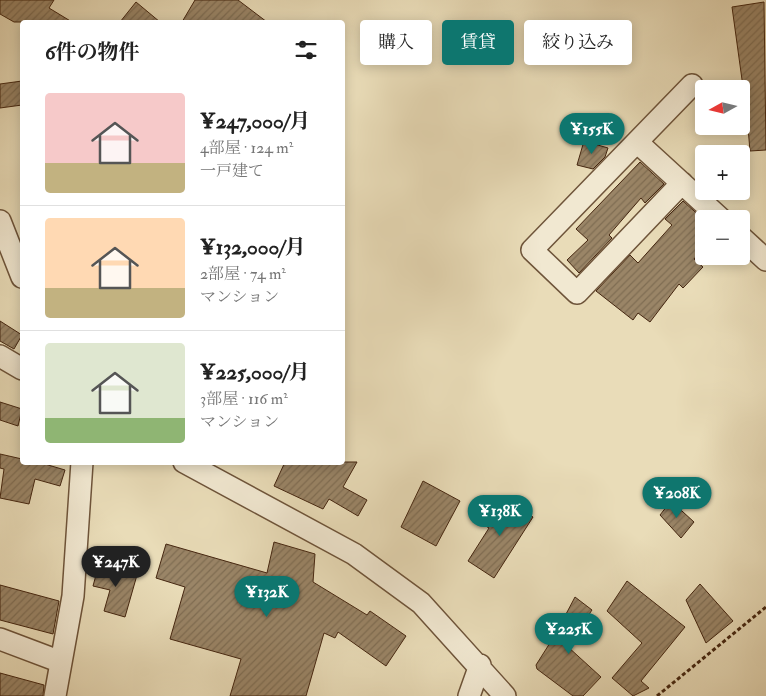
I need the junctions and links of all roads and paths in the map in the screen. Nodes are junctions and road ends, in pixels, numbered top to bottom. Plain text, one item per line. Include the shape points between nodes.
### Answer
1 (692, 85) dead end
2 (638, 143) junction
3 (682, 183) junction
4 (711, 210) edge
5 (0, 221) edge
6 (20, 272) edge
7 (0, 356) edge
8 (20, 368) edge
9 (82, 465) edge
10 (190, 465) edge
11 (766, 607) edge
12 (0, 639) edge
13 (61, 662) junction
14 (480, 666) junction
15 (55, 696) edge
16 (469, 696) edge
17 (505, 696) edge
18 (657, 696) edge

1 - 2 street
2 - 3 street
2 - 3 street via 532,250 577,293
3 - 4 street
5 - 6 street
7 - 8 street
9 - 13 street via 73,596
10 - 14 street via 354,554 421,603
11 - 18 path
12 - 13 street
13 - 15 street
14 - 16 street
14 - 17 street

